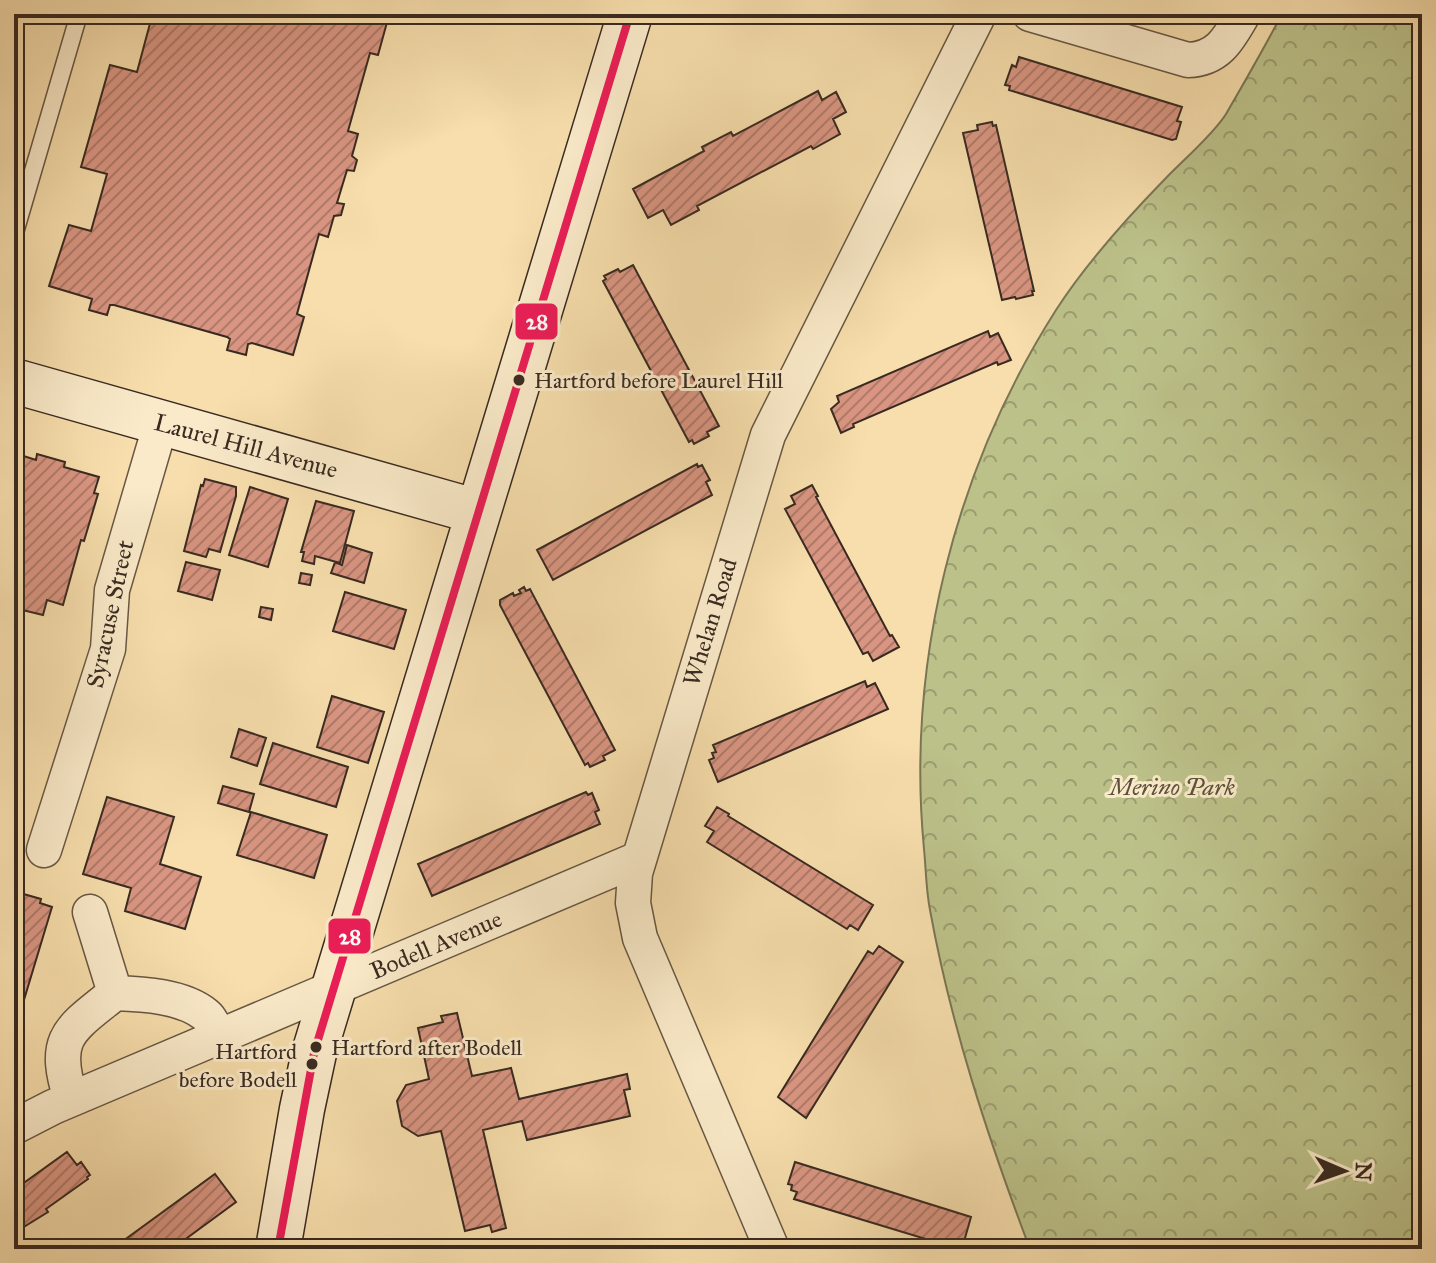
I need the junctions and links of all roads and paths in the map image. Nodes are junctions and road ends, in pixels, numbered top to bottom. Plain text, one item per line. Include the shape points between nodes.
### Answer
1 (79, 14) edge
2 (630, 14) edge
3 (979, 14) edge
4 (1030, 14) edge
5 (1243, 14) edge
6 (14, 236) edge
7 (14, 381) edge
8 (161, 423) junction
9 (478, 512) junction
10 (44, 850) dead end
11 (638, 859) junction
12 (90, 912) dead end
13 (334, 988) junction
14 (115, 993) junction
15 (218, 1037) junction
16 (71, 1099) junction
17 (14, 1127) edge
18 (278, 1249) edge
19 (772, 1249) edge

1 - 6 lane
2 - 9 main road
3 - 11 street, Whelan Road via 775,417
4 - 5 street via 1176,58 1199,60 1218,51
7 - 8 main road, Laurel Hill Avenue
8 - 9 main road, Laurel Hill Avenue
8 - 10 street, Syracuse Street via 112,590 108,649
9 - 13 main road
11 - 13 street, Bodell Avenue
11 - 19 street, Whelan Road via 633,903 640,938
12 - 14 street
13 - 15 street, Bodell Avenue
13 - 18 main road via 308,1079
14 - 15 street via 146,994 192,1007 209,1017
14 - 16 street via 74,1027 61,1054
15 - 16 street, Bodell Avenue
16 - 17 street, Bodell Avenue

